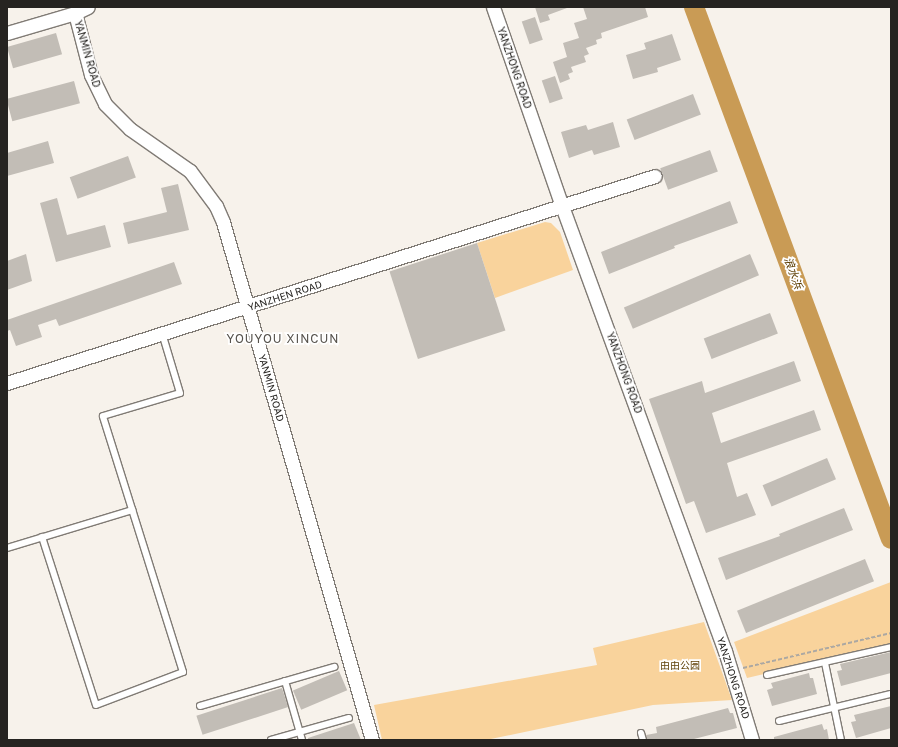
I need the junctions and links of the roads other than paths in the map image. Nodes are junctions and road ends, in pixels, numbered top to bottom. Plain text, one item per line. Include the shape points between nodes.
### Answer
1 (88, 7) edge
2 (493, 7) edge
3 (75, 13) junction
4 (7, 33) edge
5 (654, 176) dead end
6 (562, 206) junction
7 (248, 308) junction
8 (162, 333) junction
9 (7, 382) edge
10 (132, 510) junction
11 (42, 537) junction
12 (7, 548) edge
13 (891, 647) edge
14 (825, 663) junction
15 (334, 667) dead end
16 (767, 675) dead end
17 (285, 681) junction
18 (891, 694) edge
19 (200, 706) dead end
20 (834, 708) junction
21 (349, 718) dead end
22 (778, 721) dead end
23 (300, 732) junction
24 (271, 740) edge
25 (302, 740) edge
26 (372, 740) edge
27 (752, 740) edge
28 (840, 740) edge

1 - 3 street
2 - 6 street, YANZHONG ROAD
3 - 4 street
3 - 7 street, YANMIN ROAD via 91,75 105,104 130,129 190,171 216,206 227,234
5 - 6 street, YANZHEN ROAD
6 - 7 street, YANZHEN ROAD
6 - 27 street, YANZHONG ROAD via 732,671
7 - 8 street, YANZHEN ROAD
7 - 26 street, YANMIN ROAD
8 - 9 street, YANZHEN ROAD
8 - 10 lane via 180,393 103,416
10 - 11 lane
10 - 11 lane via 183,672 96,705
11 - 12 lane
13 - 14 lane
14 - 16 lane
14 - 20 lane
15 - 17 lane
17 - 19 lane
17 - 23 lane
18 - 20 lane
20 - 22 lane
20 - 28 lane
21 - 23 lane
23 - 24 lane
23 - 25 lane

